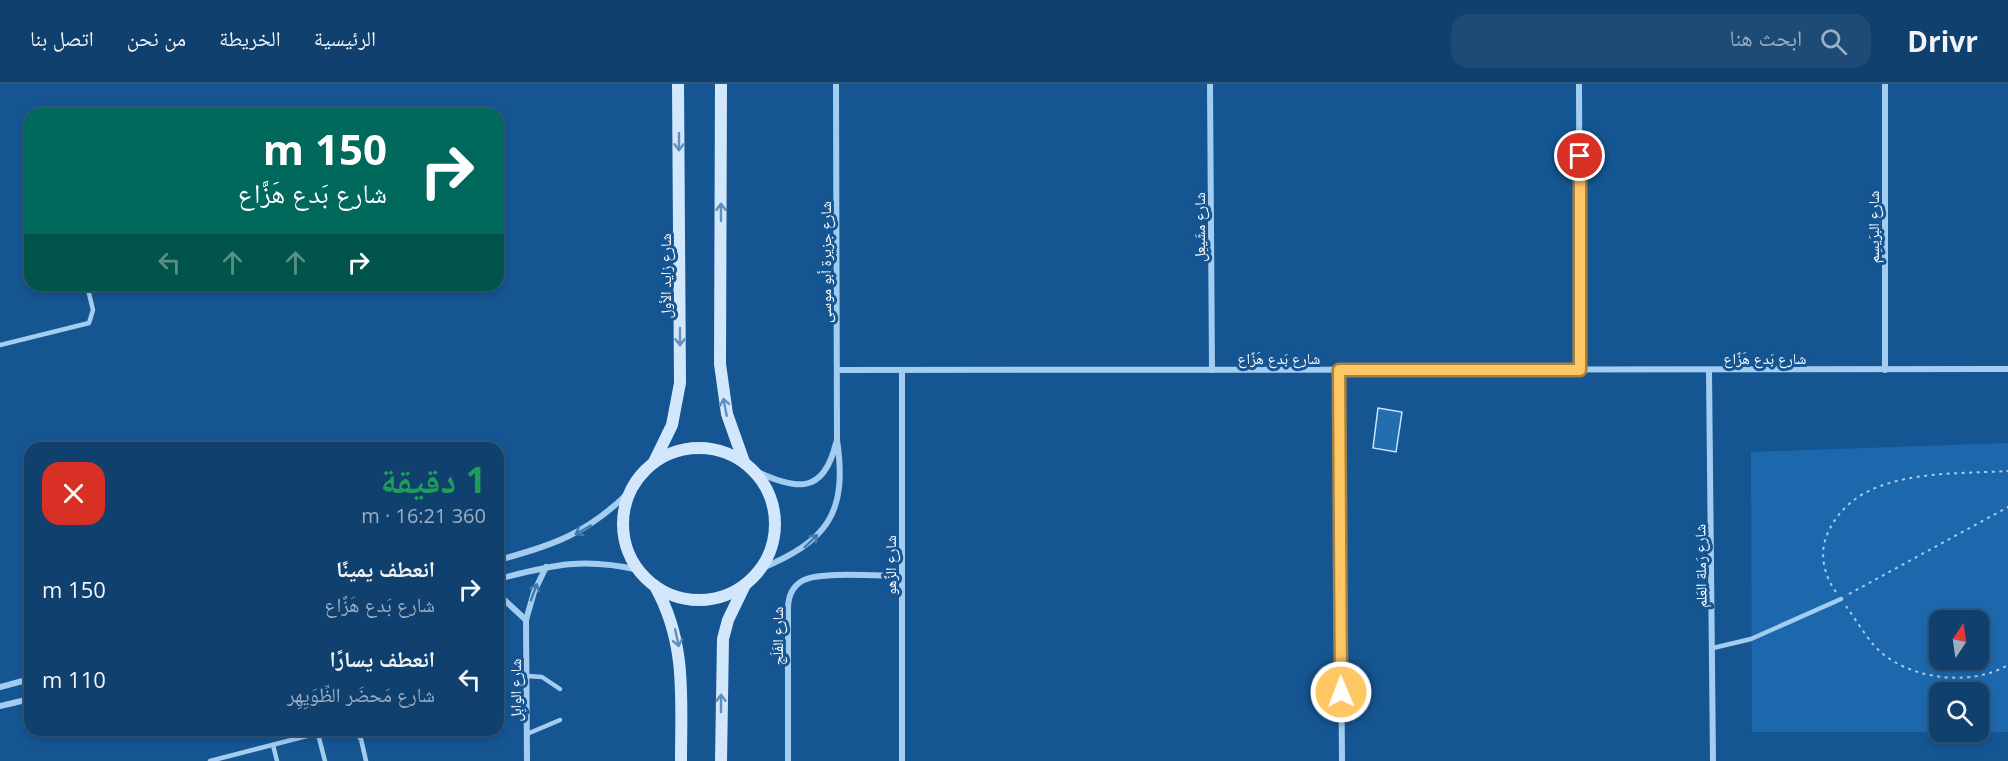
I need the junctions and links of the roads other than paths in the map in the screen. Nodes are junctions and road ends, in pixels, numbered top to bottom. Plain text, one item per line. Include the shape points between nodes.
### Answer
1 (678, 84) edge
2 (721, 84) edge
3 (836, 84) edge
4 (1210, 84) edge
5 (1579, 84) edge
6 (1885, 84) edge
7 (88, 291) edge
8 (0, 345) edge
9 (2008, 369) edge
10 (838, 370) junction
11 (902, 370) junction
12 (1212, 370) junction
13 (1339, 370) junction
14 (1580, 370) junction
15 (1709, 370) junction
16 (1886, 370) junction
17 (837, 440) junction
18 (653, 463) junction
19 (748, 466) junction
20 (628, 494) junction
21 (504, 558) edge
22 (546, 567) junction
23 (760, 569) junction
24 (639, 570) junction
25 (902, 576) junction
26 (504, 578) edge
27 (654, 585) junction
28 (745, 585) junction
29 (504, 598) edge
30 (1841, 599) road end
31 (526, 620) junction
32 (1713, 648) junction
33 (527, 676) junction
34 (24, 681) edge
35 (0, 687) edge
36 (560, 689) dead end
37 (24, 700) edge
38 (0, 706) edge
39 (560, 720) dead end
40 (527, 734) junction
41 (310, 736) edge
42 (319, 736) edge
43 (358, 736) edge
44 (273, 746) junction
45 (210, 761) edge
46 (277, 761) edge
47 (325, 761) edge
48 (366, 761) edge
49 (527, 761) edge
50 (681, 761) edge
51 (721, 761) edge
52 (788, 761) edge
53 (902, 761) edge
54 (1342, 761) edge
55 (1713, 761) edge

1 -> 18 main road, شارع زايد الأول via 680,383 672,425
19 -> 2 main road via 727,414 720,364
3 - 10 street, شارع جزيرة أبو موسى
4 - 12 street, شارع مشَيعِل
5 - 14 street
6 - 16 street, شارع البرَيسِم
7 - 8 lane via 93,310 89,323
9 - 16 street, شارع بَدع هَزَّاع
10 - 11 street, شارع بَدع هَزَّاع
10 - 17 street, شارع جزيرة أبو موسى
11 - 12 street, شارع بَدع هَزَّاع
11 - 25 street, شارع الزَّهو
12 - 13 street, شارع بَدع هَزَّاع
13 - 14 street, شارع بَدع هَزَّاع
13 - 54 street
14 - 15 street, شارع بَدع هَزَّاع
15 - 16 street, شارع بَدع هَزَّاع
15 - 32 street, شارع رَملة العَلم
17 - 19 street, شارع جزيرة أبو موسى via 826,472 808,485 777,481
23 -> 17 street, شارع جزيرة أبو موسى via 803,549 829,520 841,485
18 - 19 main road via 692,448 719,450
18 - 20 main road
19 - 23 main road via 768,490 775,519 772,548
20 -> 21 street via 592,525 572,536
20 - 24 main road via 624,533
22 - 24 street via 597,562
22 - 26 street
31 -> 22 street, شارع الوابِل
23 - 28 main road
24 - 27 main road
25 - 52 street, شارع الفَلَج via 812,577 791,592
25 - 53 street, شارع الزَّهو
27 - 28 main road via 679,597 707,599
27 -> 50 main road via 666,605 679,651
51 -> 28 main road via 723,639
29 - 31 street
30 - 32 lane via 1751,639
31 - 33 street, شارع الوابِل
32 - 55 street, شارع رَملة العَلم
33 - 36 lane via 542,677
33 - 40 street, شارع الوابِل
34 - 35 street
37 - 38 street
39 - 40 lane
40 - 49 street, شارع الوابِل
41 - 44 lane
42 - 47 lane
43 - 48 lane
44 - 45 lane
44 - 46 lane

